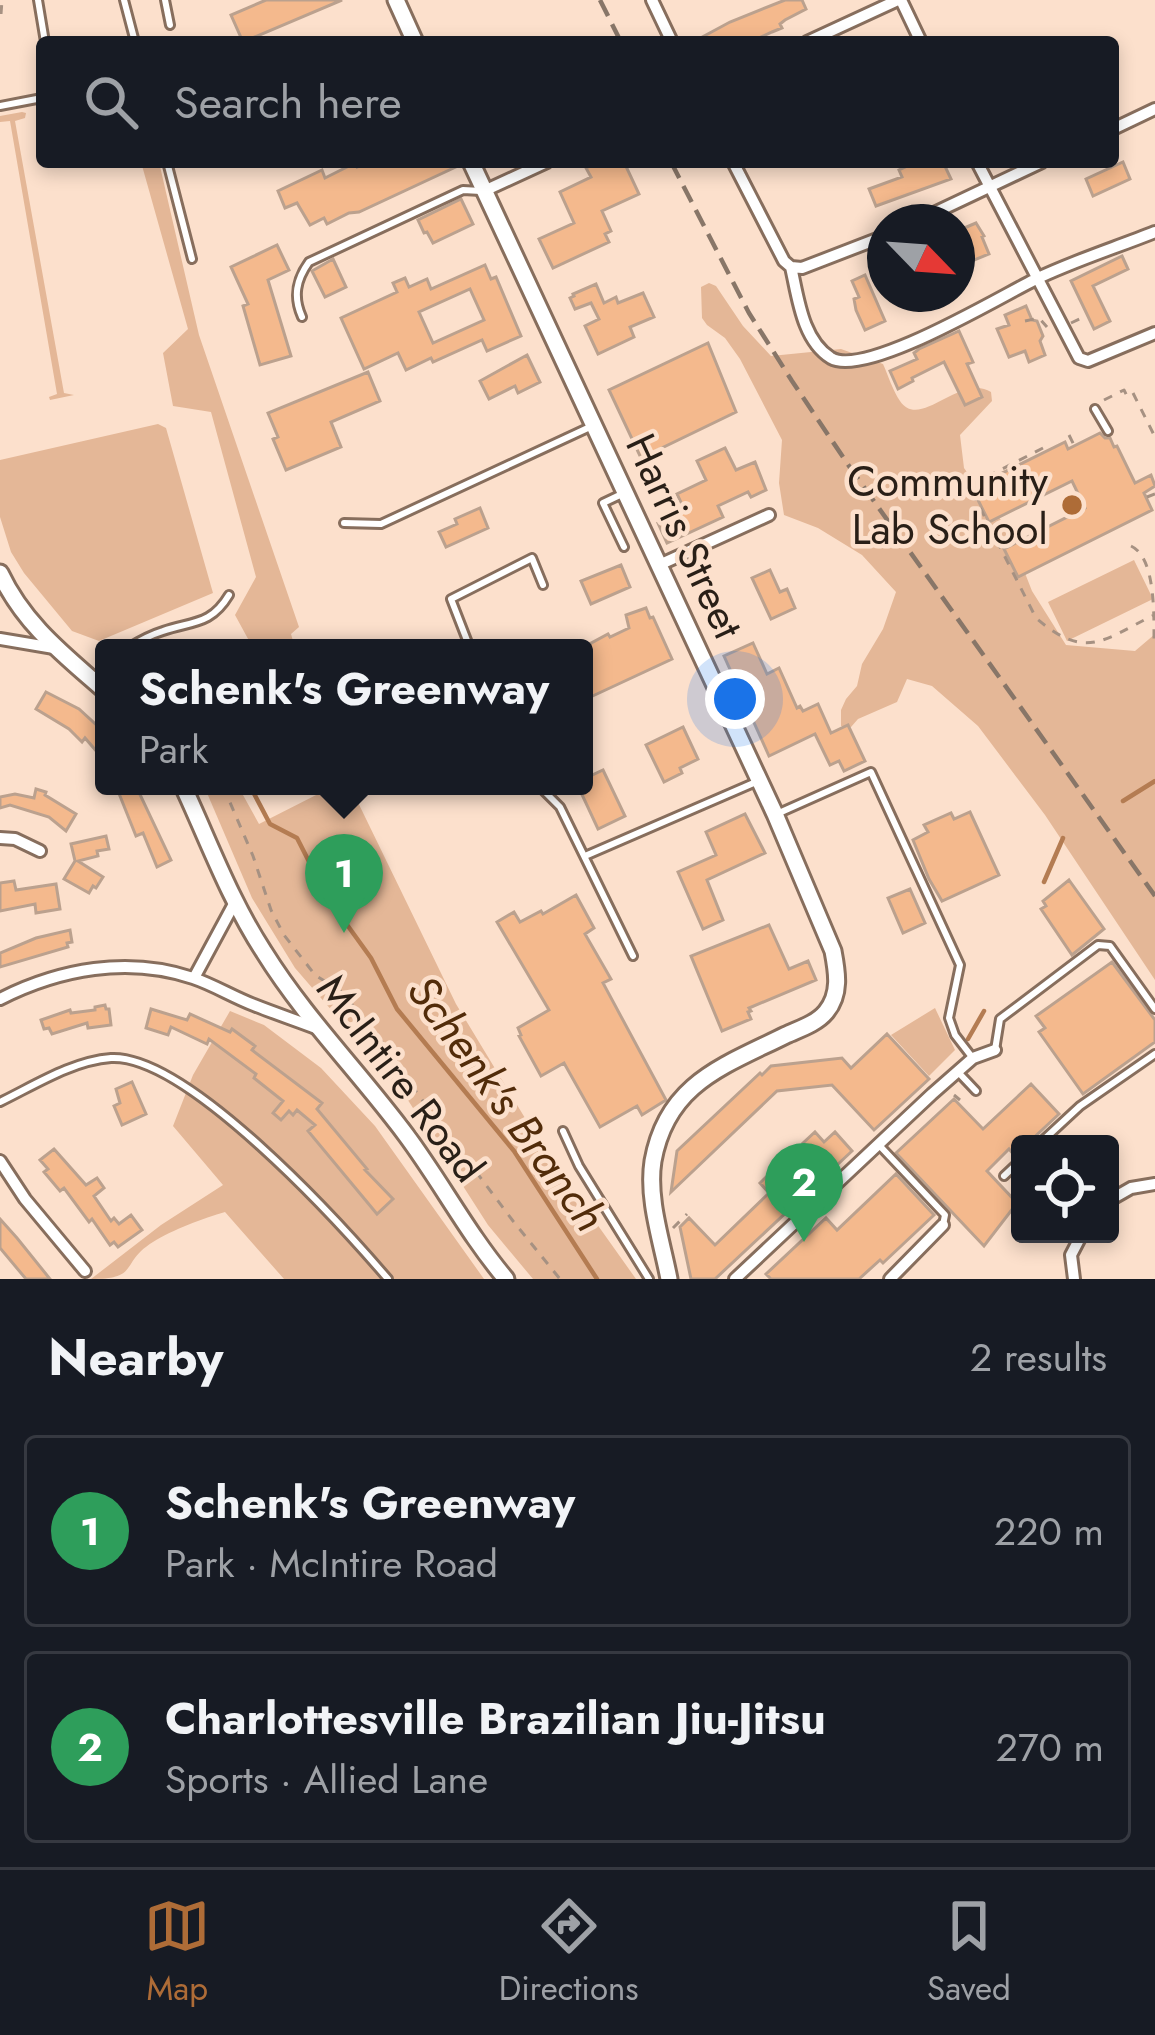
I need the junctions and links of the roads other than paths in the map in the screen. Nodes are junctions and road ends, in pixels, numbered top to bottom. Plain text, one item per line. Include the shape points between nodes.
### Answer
1 (38, 0) edge
2 (124, 0) edge
3 (165, 0) edge
4 (652, 0) edge
5 (900, 0) edge
6 (402, 2) edge
7 (170, 26) dead end
8 (44, 36) edge
9 (133, 36) edge
10 (414, 36) edge
11 (669, 36) edge
12 (820, 36) edge
13 (918, 36) edge
14 (36, 99) edge
15 (0, 106) edge
16 (1155, 109) edge
17 (1119, 126) edge
18 (169, 168) edge
19 (474, 168) edge
20 (534, 168) edge
21 (736, 168) edge
22 (980, 168) edge
23 (1029, 168) edge
24 (989, 187) junction
25 (484, 191) junction
26 (953, 204) edge
27 (1155, 232) edge
28 (867, 243) edge
29 (192, 259) dead end
30 (790, 267) junction
31 (1037, 278) junction
32 (302, 317) dead end
33 (1155, 333) edge
34 (1097, 405) road end
35 (594, 425) junction
36 (1108, 431) dead end
37 (625, 493) junction
38 (769, 515) dead end
39 (344, 523) dead end
40 (624, 547) dead end
41 (659, 565) junction
42 (0, 573) edge
43 (543, 585) dead end
44 (229, 595) dead end
45 (0, 639) edge
46 (147, 639) edge
47 (467, 639) edge
48 (54, 648) junction
49 (95, 675) edge
50 (760, 781) junction
51 (187, 795) edge
52 (548, 795) edge
53 (775, 814) junction
54 (0, 838) edge
55 (40, 851) dead end
56 (584, 856) junction
57 (235, 902) junction
58 (633, 956) dead end
59 (194, 978) junction
60 (0, 999) edge
61 (1155, 1009) edge
62 (320, 1029) junction
63 (995, 1050) joint
64 (1155, 1054) edge
65 (973, 1058) junction
66 (958, 1072) junction
67 (976, 1090) dead end
68 (0, 1102) edge
69 (562, 1131) dead end
70 (1049, 1135) edge
71 (879, 1144) junction
72 (1, 1167) edge
73 (1011, 1169) edge
74 (1004, 1176) dead end
75 (1155, 1184) edge
76 (1119, 1195) edge
77 (943, 1225) joint
78 (1077, 1243) edge
79 (85, 1271) dead end
80 (752, 1274) edge
81 (388, 1279) edge
82 (506, 1279) edge
83 (649, 1279) edge
84 (669, 1279) edge
85 (735, 1279) edge
86 (890, 1279) edge
87 (1074, 1279) edge

1 - 8 lane
2 - 9 lane
3 - 7 lane
4 - 11 street
5 - 12 street
5 - 13 street
6 - 10 street
14 - 15 lane
16 - 17 street
18 - 29 lane
19 - 25 street, Harris Street
20 - 25 street
21 - 30 street
22 - 24 street
23 - 24 street
24 - 26 street
24 - 31 street
25 - 32 lane via 463,190 308,262 296,286
25 - 35 street, Harris Street
27 - 31 street
28 - 30 street
30 - 31 street via 811,336 848,363 899,348
31 - 33 street via 1083,362
34 - 36 lane
35 - 37 street, Harris Street
35 - 39 lane via 381,524
37 - 40 lane via 603,503
37 - 41 street, Harris Street
38 - 41 street
41 - 50 street, Harris Street
42 - 48 street
43 - 47 lane via 532,558 451,598
44 - 46 lane via 207,620
45 - 48 street
48 - 49 street
50 - 53 street, Harris Street
50 - 56 lane
51 - 57 street, McIntire Road
52 - 56 lane
53 - 65 lane via 872,772 960,965 949,1018
53 - 84 street, Harris Street via 833,951 834,998 816,1021 710,1072 672,1113 652,1172
54 - 55 street
56 - 58 lane
57 - 59 street
57 - 62 street, McIntire Road
59 - 60 street via 102,968
59 - 62 street
61 - 63 lane via 1119,956 1098,945 1000,1018
62 - 82 street, McIntire Road
63 - 65 street
64 - 70 lane
65 - 66 street
66 - 67 lane
66 - 71 street
68 - 81 lane via 86,1062 122,1059 161,1072 286,1169
69 - 83 lane
71 - 77 lane via 945,1215
71 - 80 street
72 - 79 street
73 - 74 lane
75 - 76 street
77 - 86 street
78 - 87 street
80 - 85 street

